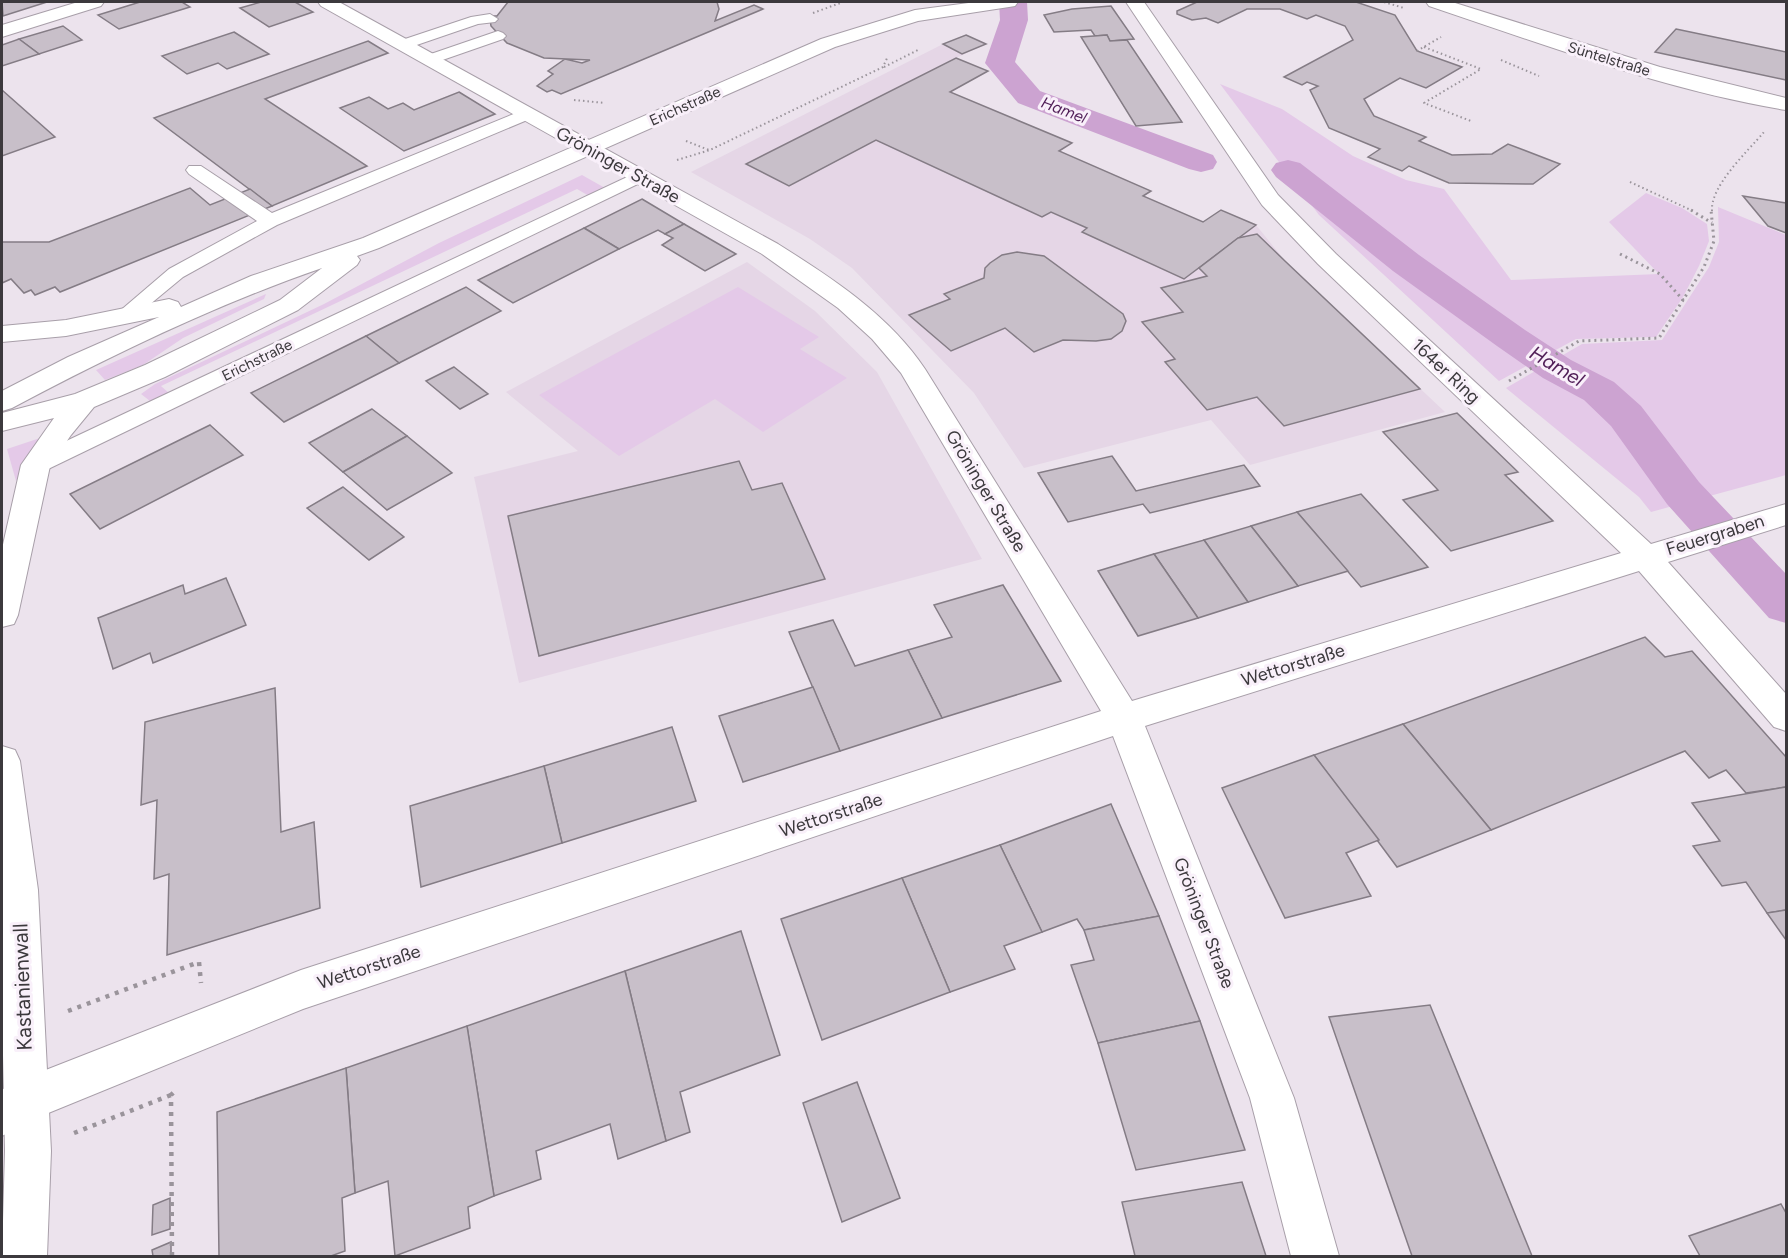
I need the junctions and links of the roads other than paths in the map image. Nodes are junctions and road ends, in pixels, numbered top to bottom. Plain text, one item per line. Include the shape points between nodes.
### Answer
1 (94, 2) edge
2 (327, 2) edge
3 (1010, 2) edge
4 (1135, 2) edge
5 (1435, 2) edge
6 (490, 19) dead end
7 (2, 31) edge
8 (498, 36) dead end
9 (405, 44) junction
10 (431, 59) junction
11 (1786, 104) edge
12 (526, 114) junction
13 (588, 148) junction
14 (195, 170) dead end
15 (640, 177) junction
16 (270, 221) junction
17 (371, 243) junction
18 (260, 281) junction
19 (124, 316) junction
20 (2, 334) edge
21 (84, 401) junction
22 (2, 402) edge
23 (2, 422) edge
24 (36, 465) junction
25 (1786, 514) edge
26 (1645, 557) junction
27 (2, 615) edge
28 (1786, 717) edge
29 (1124, 718) junction
30 (2, 761) edge
31 (14, 1107) edge
32 (16, 1236) edge
33 (1315, 1257) edge

1 - 7 street
2 - 9 street, Gröninger Straße
3 - 13 street, Erichstraße via 915,16 828,43
4 - 26 street, 164er Ring via 1270,200 1327,259
5 - 11 street, Süntelstraße via 1645,71
6 - 9 lane
8 - 10 lane
9 - 10 street, Gröninger Straße
10 - 12 street, Gröninger Straße
12 - 13 street, Gröninger Straße
12 - 16 lane
13 - 15 street, Gröninger Straße
13 - 17 street, Erichstraße
14 - 16 lane
15 - 24 lane, Erichstraße
15 - 29 street, Gröninger Straße via 823,282 897,349
16 - 19 lane via 176,273
17 - 18 street, Erichstraße
17 - 21 street, Erichstraße via 289,305
18 - 19 street
18 - 22 street, Erichstraße via 77,363
19 - 20 street via 66,328
21 - 23 street, Erichstraße
21 - 24 street
24 - 27 street
25 - 26 street, Feuergraben
26 - 28 street, 164er Ring
26 - 29 street, Wettorstraße
29 - 31 street, Wettorstraße via 301,990
29 - 33 street, Gröninger Straße via 1272,1098
30 - 31 street, Kastanienwall via 18,890 24,1028
31 - 32 street, Kastanienwall via 28,1152

